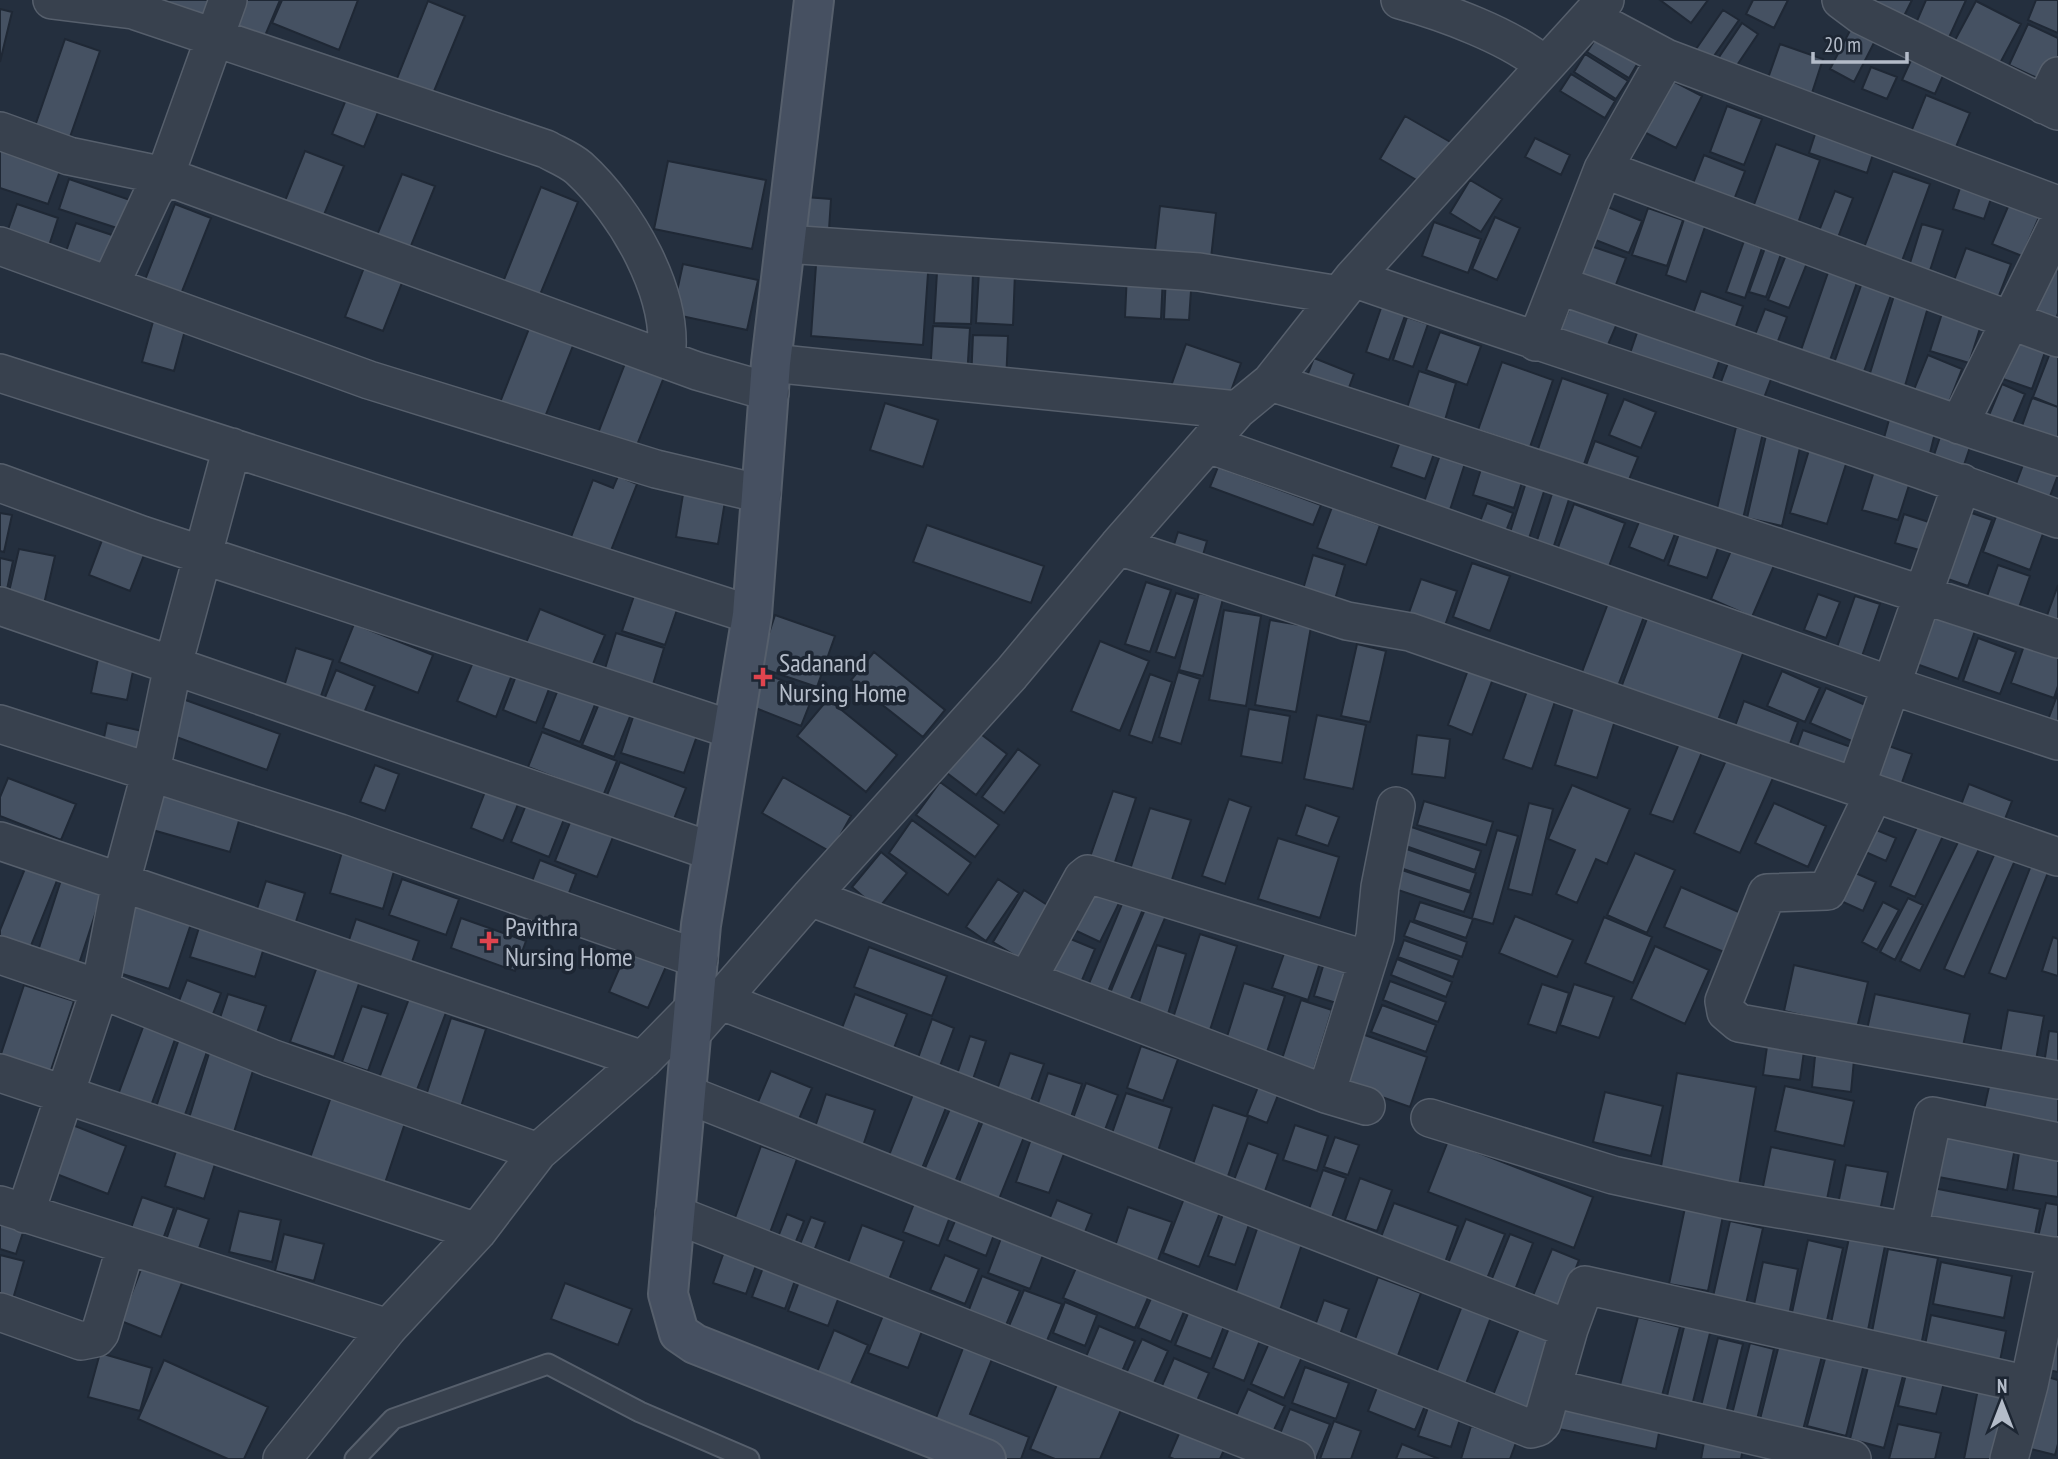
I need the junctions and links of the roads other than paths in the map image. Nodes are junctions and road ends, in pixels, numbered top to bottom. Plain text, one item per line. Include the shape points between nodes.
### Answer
1 (52, 0) edge
2 (228, 0) edge
3 (814, 0) edge
4 (1400, 0) edge
5 (1841, 0) edge
6 (1598, 9) edge
7 (214, 36) junction
8 (1666, 58) junction
9 (1544, 65) junction
10 (2053, 97) edge
11 (0, 131) edge
12 (1603, 169) junction
13 (165, 176) junction
14 (2058, 205) edge
15 (2058, 224) edge
16 (785, 244) junction
17 (0, 246) edge
18 (110, 285) junction
19 (1558, 285) junction
20 (1346, 287) junction
21 (2012, 321) junction
22 (2058, 338) edge
23 (1536, 342) junction
24 (666, 359) junction
25 (0, 373) edge
26 (770, 378) junction
27 (1271, 382) junction
28 (1237, 410) junction
29 (1959, 425) junction
30 (1208, 444) junction
31 (232, 447) junction
32 (2058, 457) edge
33 (0, 483) edge
34 (1962, 484) junction
35 (762, 494) junction
36 (2058, 519) edge
37 (1118, 545) junction
38 (203, 555) junction
39 (1924, 594) junction
40 (0, 606) edge
41 (752, 615) junction
42 (2058, 639) edge
43 (173, 665) junction
44 (1893, 686) junction
45 (0, 723) edge
46 (733, 730) junction
47 (2058, 741) edge
48 (151, 771) junction
49 (1865, 790) junction
50 (1396, 806) dead end
51 (0, 841) edge
52 (712, 851) junction
53 (2058, 857) edge
54 (121, 882) junction
55 (810, 897) junction
56 (0, 955) edge
57 (699, 959) junction
58 (1368, 960) junction
59 (1027, 980) junction
60 (100, 989) junction
61 (702, 1014) junction
62 (643, 1060) junction
63 (0, 1073) edge
64 (2058, 1080) edge
65 (63, 1094) junction
66 (686, 1094) junction
67 (1326, 1094) junction
68 (1366, 1106) dead end
69 (1430, 1118) dead end
70 (2058, 1142) edge
71 (538, 1152) junction
72 (12, 1209) edge
73 (674, 1214) junction
74 (1909, 1230) junction
75 (477, 1232) junction
76 (126, 1246) junction
77 (2057, 1257) edge
78 (0, 1312) edge
79 (388, 1328) junction
80 (1569, 1329) junction
81 (2040, 1377) edge
82 (1552, 1388) junction
83 (743, 1458) edge
84 (282, 1459) edge
85 (355, 1459) edge
86 (986, 1459) edge
87 (1296, 1459) edge
88 (1852, 1459) edge
89 (2009, 1459) edge

1 - 7 street via 133,10
2 - 7 street
3 - 16 street
4 - 9 street via 1442,12 1530,53
5 - 10 street via 1861,15
6 - 8 street
6 - 9 street
7 - 13 street
7 - 24 street via 546,149 577,166 621,215 654,281 669,341
8 - 12 street
8 - 14 street
9 - 20 street
11 - 13 street via 69,156
12 - 19 street
12 - 21 street
13 - 18 street
13 - 24 street
15 - 21 street
16 - 20 street via 1199,272
16 - 26 street
17 - 18 street
18 - 35 street via 369,380 656,469
19 - 23 street
19 - 29 street
20 - 23 street
20 - 27 street
21 - 22 street
21 - 29 street
23 - 34 street
24 - 26 street
25 - 31 street
26 - 28 street
26 - 35 street
27 - 28 street
27 - 39 street
28 - 30 street
29 - 32 street
30 - 37 street
30 - 44 street
31 - 38 street
31 - 41 street
33 - 38 street
34 - 36 street
34 - 39 street
35 - 41 street
37 - 49 street via 1347,621 1410,632
37 - 55 street via 1011,674
38 - 43 street
38 - 46 street
39 - 42 street
39 - 44 street
40 - 43 street
41 - 46 street
43 - 48 street
43 - 52 street
44 - 47 street
44 - 49 street
45 - 48 street
46 - 52 street
48 - 54 street
48 - 57 street
49 - 53 street
49 - 64 street via 1827,891 1767,893 1724,1001 1726,1012 1739,1023
50 - 58 street
51 - 54 street
52 - 57 street
54 - 60 street
54 - 62 street
55 - 59 street
55 - 61 street
56 - 60 street
57 - 61 street
58 - 59 street via 1088,874
58 - 67 street
59 - 67 street
60 - 65 street
60 - 71 street via 271,1058
61 - 62 street
61 - 66 street
61 - 80 street
62 - 71 street
63 - 65 street
65 - 72 street
65 - 75 street
66 - 73 street
66 - 82 street via 1524,1427 1542,1423
67 - 68 street
69 - 74 street via 1613,1175 1727,1200
70 - 74 street via 1933,1116
71 - 75 street
72 - 76 street
73 - 86 street via 668,1294 680,1333 695,1344
73 - 87 street
74 - 77 street
75 - 79 street
76 - 78 street via 96,1338 81,1341
76 - 79 street
77 - 81 street
79 - 84 street
80 - 81 street via 1585,1284
80 - 82 street
81 - 89 street
82 - 88 street
83 - 85 lane via 548,1364 393,1419

